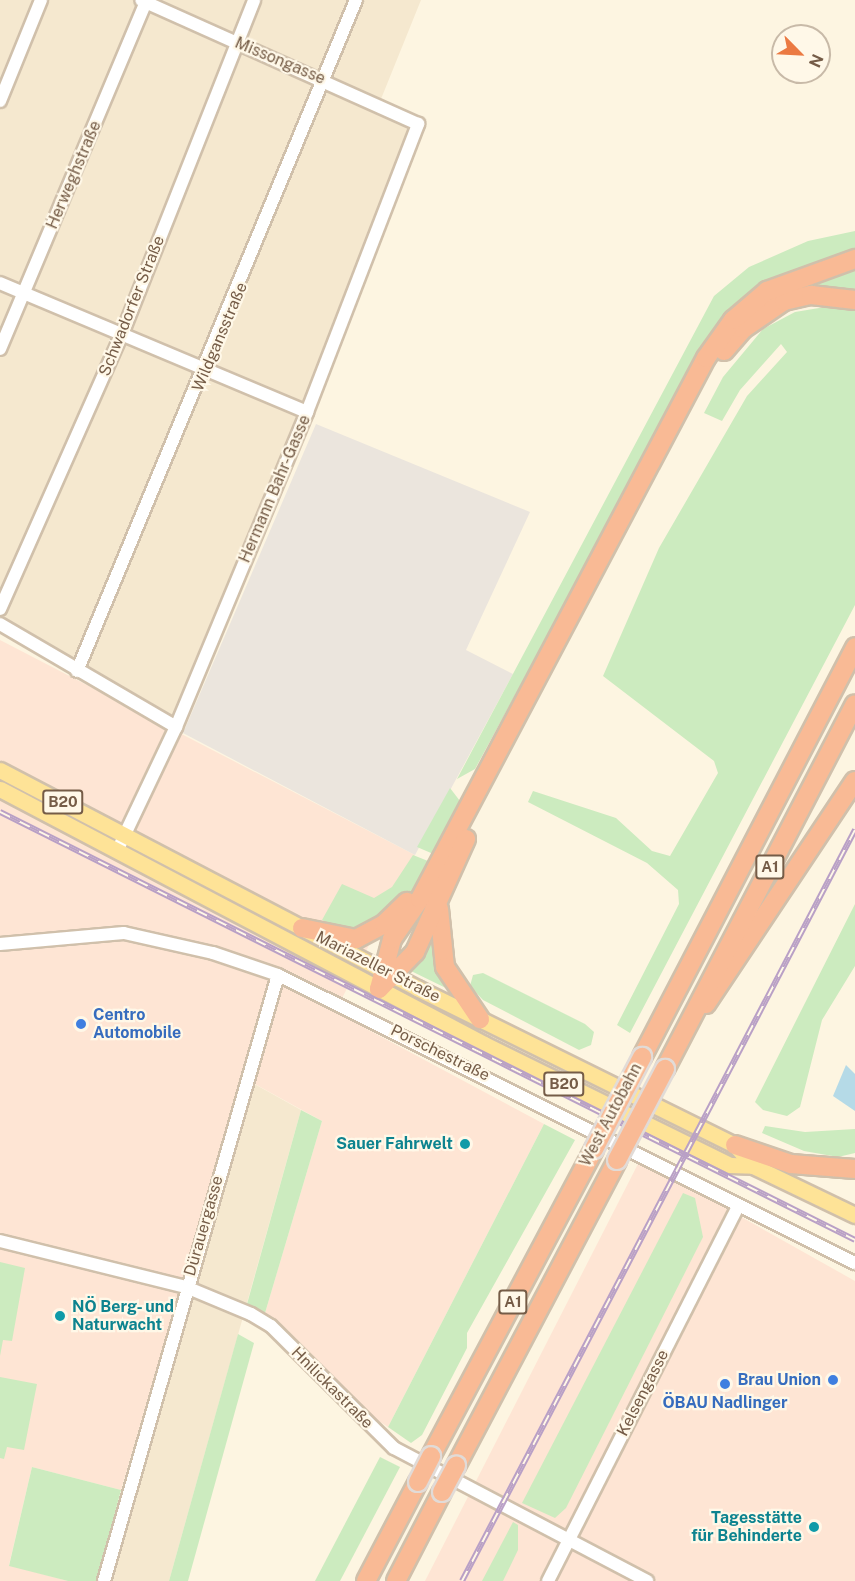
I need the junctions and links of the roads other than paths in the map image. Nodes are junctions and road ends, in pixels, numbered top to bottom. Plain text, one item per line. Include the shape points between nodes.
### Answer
1 (41, 0) edge
2 (254, 0) edge
3 (356, 0) edge
4 (145, 1) edge
5 (237, 43) junction
6 (325, 81) junction
7 (0, 101) edge
8 (418, 124) joint
9 (855, 259) edge
10 (0, 283) edge
11 (24, 293) junction
12 (855, 300) edge
13 (122, 334) junction
14 (0, 349) edge
15 (206, 370) junction
16 (307, 412) junction
17 (0, 609) edge
18 (0, 624) edge
19 (855, 647) edge
20 (77, 671) junction
21 (855, 704) edge
22 (176, 727) junction
23 (0, 770) edge
24 (855, 781) edge
25 (0, 789) edge
26 (125, 834) junction
27 (118, 849) junction
28 (434, 886) junction
29 (302, 928) junction
30 (0, 944) edge
31 (389, 973) junction
32 (278, 975) junction
33 (380, 989) junction
34 (480, 1019) junction
35 (684, 1031) junction
36 (735, 1145) junction
37 (753, 1166) junction
38 (855, 1169) edge
39 (738, 1206) junction
40 (855, 1215) edge
41 (0, 1241) edge
42 (855, 1263) edge
43 (186, 1287) junction
44 (568, 1537) junction
45 (104, 1581) edge
46 (366, 1581) edge
47 (396, 1581) edge
48 (548, 1581) edge
49 (647, 1581) edge

1 - 7 street
2 - 5 street, Schwadorfer Straße
3 - 6 street, Wildgansstraße
4 - 5 street, Missongasse
4 - 11 street, Herweghstraße
5 - 6 street, Missongasse
5 - 13 street, Schwadorfer Straße
6 - 8 street, Missongasse
6 - 15 street, Wildgansstraße
8 - 16 street, Hermann Bahr-Gasse
9 - 28 highway via 767,291 733,320 705,358
10 - 11 street
11 - 13 street
11 - 14 street, Herweghstraße
12 - 28 highway via 811,295 784,302 743,328 724,351
13 - 15 street
13 - 17 street, Schwadorfer Straße
15 - 16 street
15 - 20 street, Wildgansstraße
16 - 22 street, Hermann Bahr-Gasse
18 - 20 street
19 - 46 highway, West Autobahn / A1, bridge
20 - 22 street
21 - 35 highway, West Autobahn / A1
22 - 26 street, Hermann Bahr-Gasse
23 - 26 main road, Mariazeller Straße / B20
24 - 35 highway via 730,977
25 - 27 main road, Mariazeller Straße / B20
26 - 27 street, Hermann Bahr-Gasse
26 - 29 main road, Mariazeller Straße / B20
27 - 33 main road, Mariazeller Straße / B20
28 - 29 highway via 368,935 349,940
28 - 31 highway via 392,939
28 - 31 highway via 415,952
28 - 34 highway via 439,947 460,994
29 - 31 main road, Mariazeller Straße / B20
30 - 32 street, Porschestraße via 124,933 213,953
31 - 33 highway
31 - 34 main road, Mariazeller Straße / B20
32 - 39 street, Porschestraße via 607,1135
32 - 43 street, Dürauergasse
33 - 37 main road, Mariazeller Straße / B20 via 730,1165
34 - 36 main road, Mariazeller Straße / B20
35 - 47 highway, West Autobahn / A1, bridge
36 - 37 main road, Mariazeller Straße / B20
36 - 38 highway via 810,1168
37 - 40 main road, Mariazeller Straße / B20
39 - 42 street, Porschestraße
39 - 44 street, Kelsengasse
41 - 43 street, Hnilickastraße
43 - 44 street, Hnilickastraße via 271,1326 394,1448
43 - 45 street, Dürauergasse
44 - 48 street, Kelsengasse
44 - 49 street, Hnilickastraße

